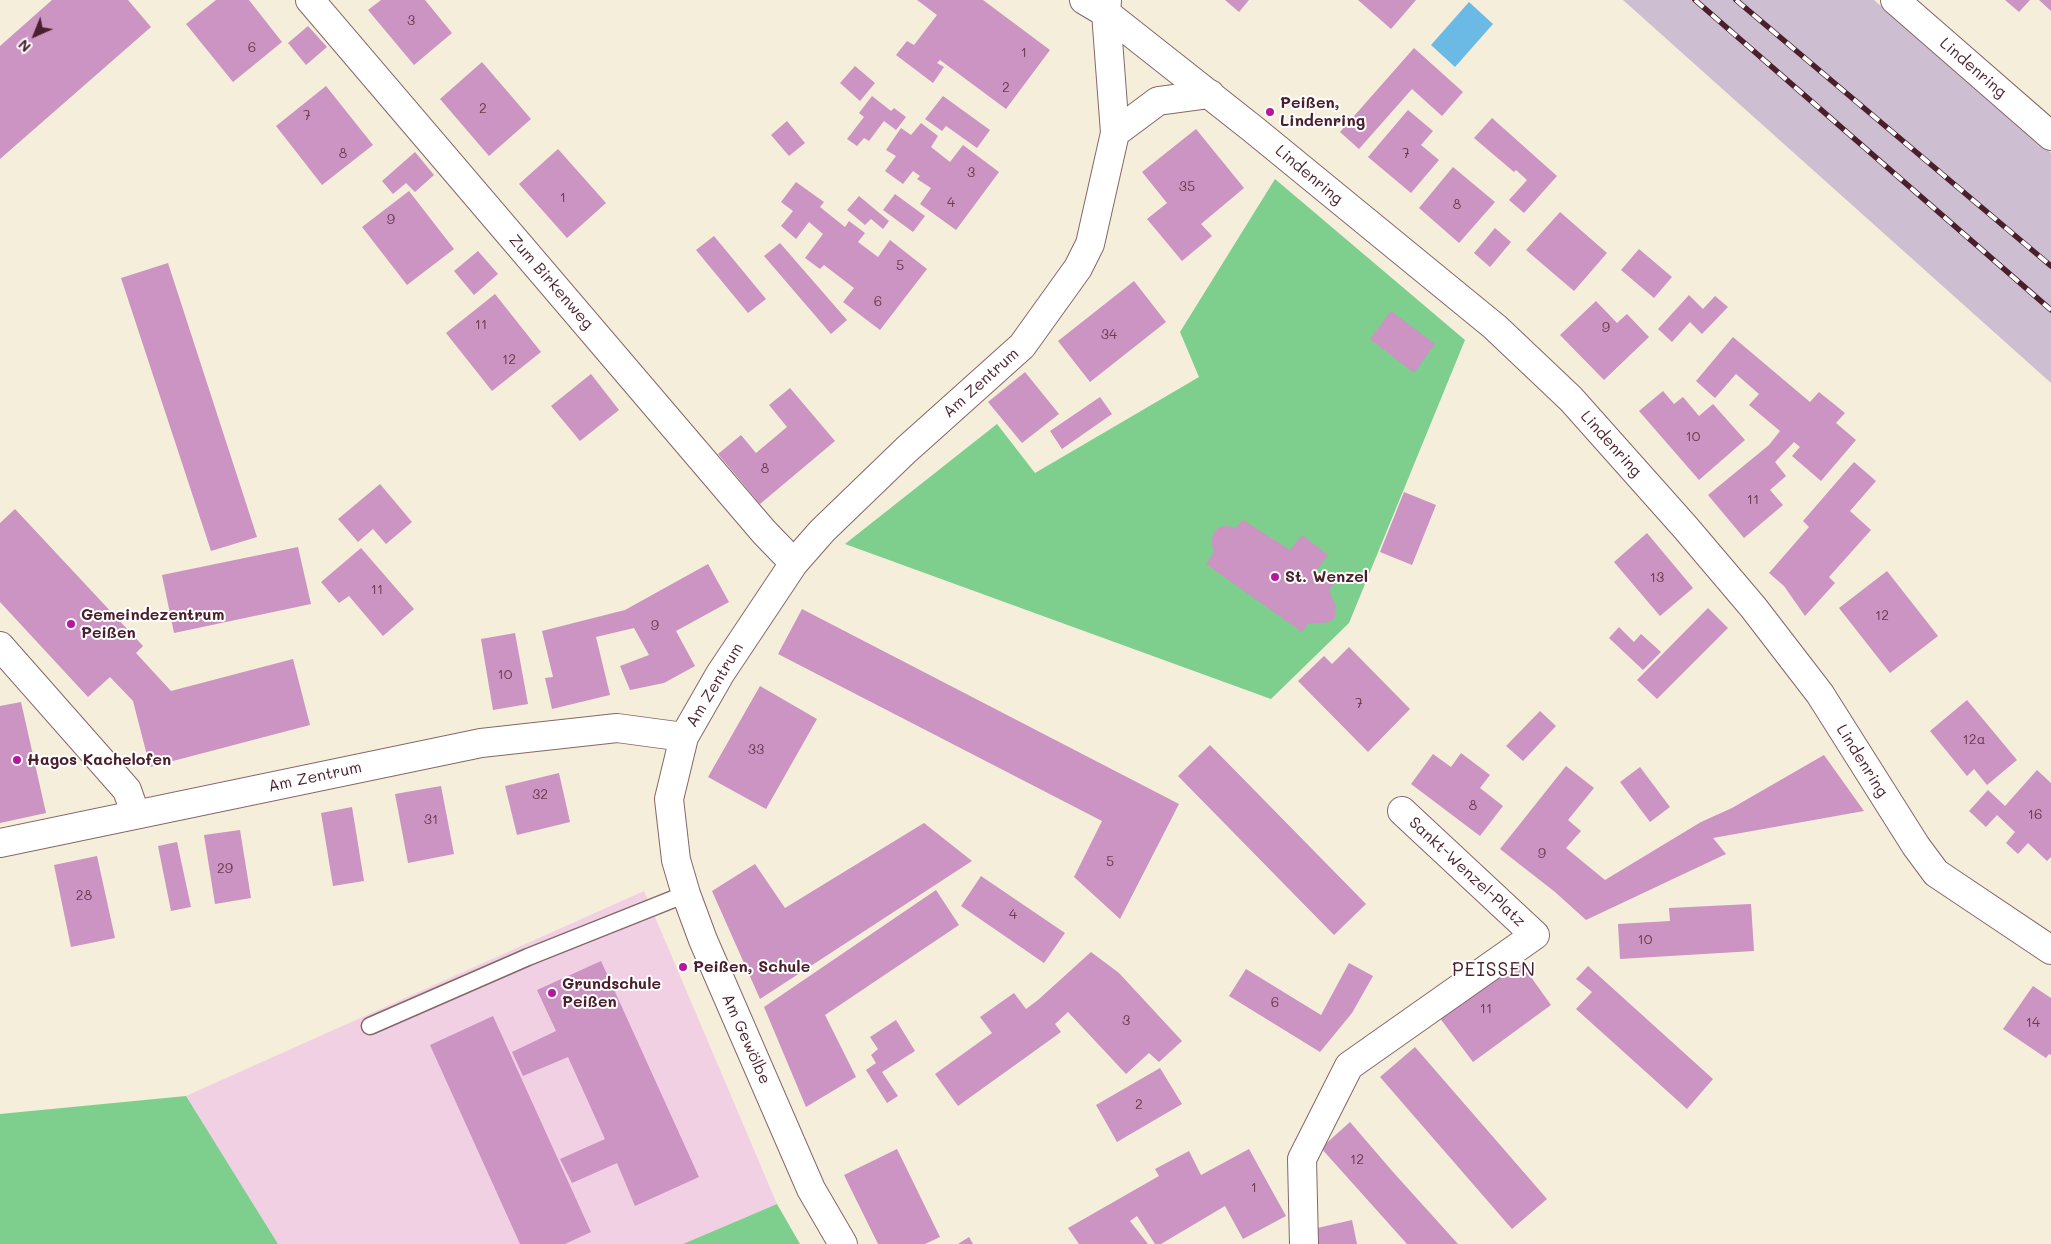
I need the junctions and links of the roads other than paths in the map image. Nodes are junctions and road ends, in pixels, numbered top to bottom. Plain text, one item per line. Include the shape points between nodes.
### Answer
1 (310, 0) edge
2 (1895, 0) edge
3 (1099, 4) edge
4 (1210, 94) junction
5 (1115, 133) junction
6 (2051, 136) edge
7 (794, 563) junction
8 (0, 646) edge
9 (684, 737) junction
10 (1402, 811) dead end
11 (135, 814) junction
12 (0, 843) edge
13 (686, 894) junction
14 (2051, 950) edge
15 (370, 1026) dead end
16 (843, 1244) edge
17 (1304, 1244) edge

1 - 7 street, Zum Birkenweg via 764,532
2 - 6 street, Lindenring
3 - 4 street, Lindenring
3 - 5 street, Am Zentrum
4 - 5 street via 1158,101
4 - 14 street, Lindenring via 1494,327 1571,399 1685,527 1820,694 1936,873
5 - 7 street, Am Zentrum via 1090,244 1078,268 1022,346 885,470
7 - 9 street, Am Zentrum via 720,674
8 - 11 street via 127,790
9 - 11 street, Am Zentrum via 616,728 481,743
9 - 13 street, Am Gewölbe via 669,799 676,860
10 - 17 street, Sankt-Wenzel-Platz via 1535,935 1349,1066 1302,1159
11 - 12 street, Am Zentrum
13 - 15 lane via 528,956
13 - 16 street, Am Gewölbe via 812,1189

